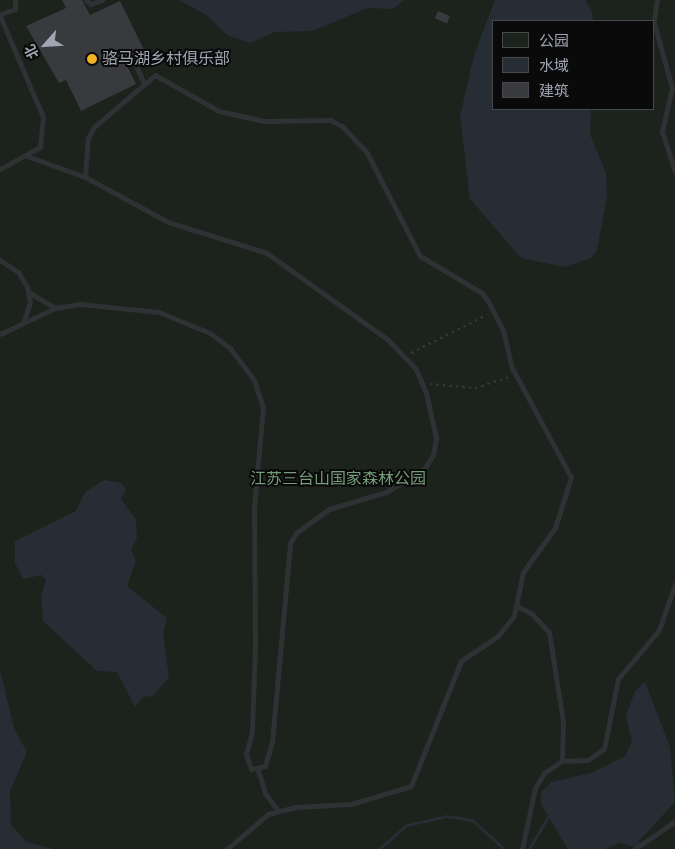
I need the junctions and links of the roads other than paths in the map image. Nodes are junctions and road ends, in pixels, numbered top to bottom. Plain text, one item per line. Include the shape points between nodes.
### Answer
1 (15, 0) edge
2 (86, 0) edge
3 (657, 0) edge
4 (104, 2) edge
5 (0, 15) edge
6 (654, 20) edge
7 (655, 26) edge
8 (134, 61) dead end
9 (144, 83) junction
10 (27, 156) junction
11 (0, 169) edge
12 (675, 172) edge
13 (85, 177) junction
14 (0, 260) edge
15 (29, 292) junction
16 (55, 308) junction
17 (24, 320) junction
18 (0, 334) edge
19 (675, 584) edge
20 (517, 606) junction
21 (562, 761) junction
22 (258, 770) junction
23 (278, 811) junction
24 (675, 821) edge
25 (227, 849) edge
26 (522, 849) edge
27 (635, 849) edge

1 - 5 lane via 14,9
2 - 4 lane via 91,4
3 - 6 lane
5 - 10 lane via 43,117 40,147
7 - 12 lane via 672,88 662,131
8 - 9 lane
9 - 13 lane via 94,128 88,138
9 - 20 lane via 155,75 219,111 264,121 330,120 342,126 368,153 420,256 482,293 493,312 515,374 570,477 555,528 523,572
10 - 11 lane
10 - 13 lane
13 - 22 lane via 168,222 267,254 370,325 404,356 423,385 436,438 433,455 424,469 386,492 329,509 296,533 290,543 272,742 265,766
14 - 15 lane via 18,272
15 - 16 lane
15 - 17 lane
16 - 17 lane
16 - 22 lane via 108,304 150,311 210,333 230,348 261,395 254,508 257,570 252,732 246,754 246,764
17 - 18 lane
19 - 21 lane via 659,630 618,679 604,749 588,760
20 - 21 lane via 532,614 549,632 563,721
20 - 23 lane via 508,626 461,661 411,786 350,804
21 - 26 lane via 544,773 535,788
22 - 23 lane via 265,793
23 - 25 lane via 268,814
24 - 27 lane

